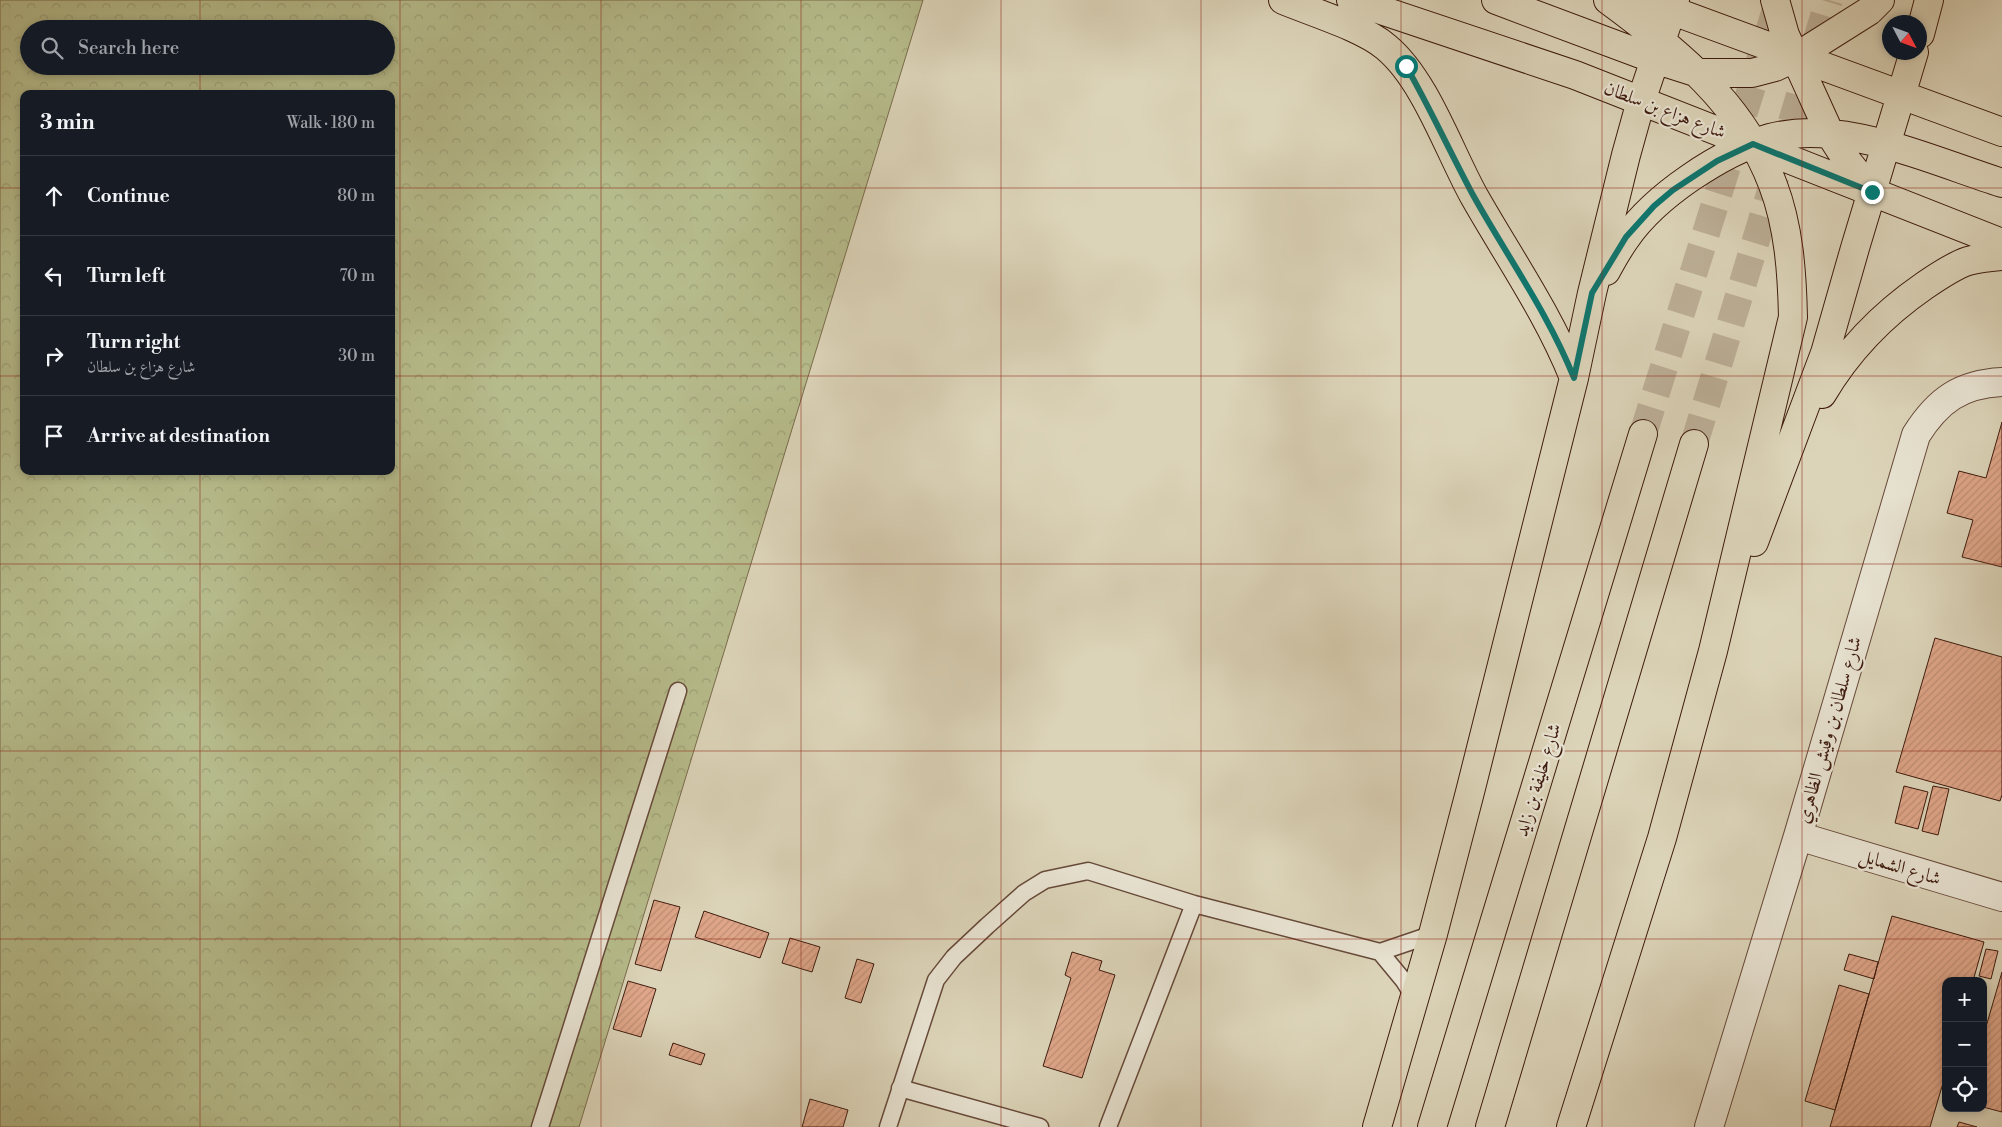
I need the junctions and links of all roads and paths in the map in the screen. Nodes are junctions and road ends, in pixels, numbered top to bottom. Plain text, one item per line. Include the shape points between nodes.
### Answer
1 (1283, 0) edge
2 (1351, 0) edge
3 (1496, 0) edge
4 (1608, 0) edge
5 (1643, 0) edge
6 (1775, 0) edge
7 (1880, 0) edge
8 (1929, 0) edge
9 (1674, 5) edge
10 (1925, 15) edge
11 (1658, 50) junction
12 (1796, 57) junction
13 (1912, 60) edge
14 (1698, 73) junction
15 (1901, 96) junction
16 (1641, 101) junction
17 (2002, 132) edge
18 (1830, 134) junction
19 (1753, 144) junction
20 (1886, 145) junction
21 (2002, 183) edge
22 (1872, 192) junction
23 (2002, 243) edge
24 (2002, 256) edge
25 (1592, 293) junction
26 (1574, 378) junction
27 (2002, 382) edge
28 (1643, 434) tunnel mouth
29 (1694, 444) tunnel mouth
30 (1713, 651) junction
31 (678, 691) dead end
32 (1798, 836) junction
33 (2002, 897) edge
34 (1194, 904) junction
35 (1433, 934) junction
36 (1380, 952) junction
37 (1414, 997) junction
38 (900, 1088) junction
39 (540, 1127) edge
40 (888, 1127) edge
41 (1040, 1127) edge
42 (1108, 1127) edge
43 (1377, 1127) edge
44 (1432, 1127) edge
45 (1490, 1127) edge
46 (1571, 1127) edge
47 (1709, 1127) edge

1 - 26 main road via 1359,31 1385,45 1406,66 1473,194 1545,315
2 - 16 main road, شارع هزاع بن سلطان via 1575,75
3 - 11 main road
4 - 11 main road
5 - 9 main road
6 - 12 main road via 1785,35
7 - 12 main road via 1869,11
8 - 10 main road
9 - 11 main road
9 - 12 main road
11 - 14 main road
11 - 16 main road
12 - 14 main road via 1752,73
12 - 15 main road
12 - 18 main road
13 - 15 main road
14 - 19 main road via 1719,95
15 - 17 main road
15 - 20 main road
16 - 19 main road, شارع هزاع بن سلطان
16 - 25 main road
18 - 19 main road via 1792,134
18 - 20 main road
18 - 22 main road
19 - 22 main road, شارع هزاع بن سلطان
19 - 25 main road via 1717,161 1654,206 1626,237
19 - 30 main road via 1774,186 1784,224 1792,279 1792,317
20 - 21 main road
20 - 22 main road
22 - 23 main road, شارع هزاع بن سلطان
22 - 30 main road via 1825,354
24 - 30 main road via 1966,262 1932,280 1872,328 1838,368 1816,405
25 - 26 main road
26 - 35 main road
27 - 32 street, شارع سلطان بن وقيش الظاهري via 1980,384 1942,402 1916,435
28 - 44 main road, شارع خليفة بن زايد
29 - 45 main road
30 - 46 main road via 1662,838
31 - 39 lane
32 - 33 street, شارع الشمايل
32 - 47 street, شارع سلطان بن وقيش الظاهري
34 - 36 lane
34 - 38 lane via 1088,871 1045,880 986,926 936,980
34 - 42 lane
35 - 36 lane
35 - 37 main road
36 - 37 lane
37 - 43 main road
38 - 40 lane
38 - 41 lane

